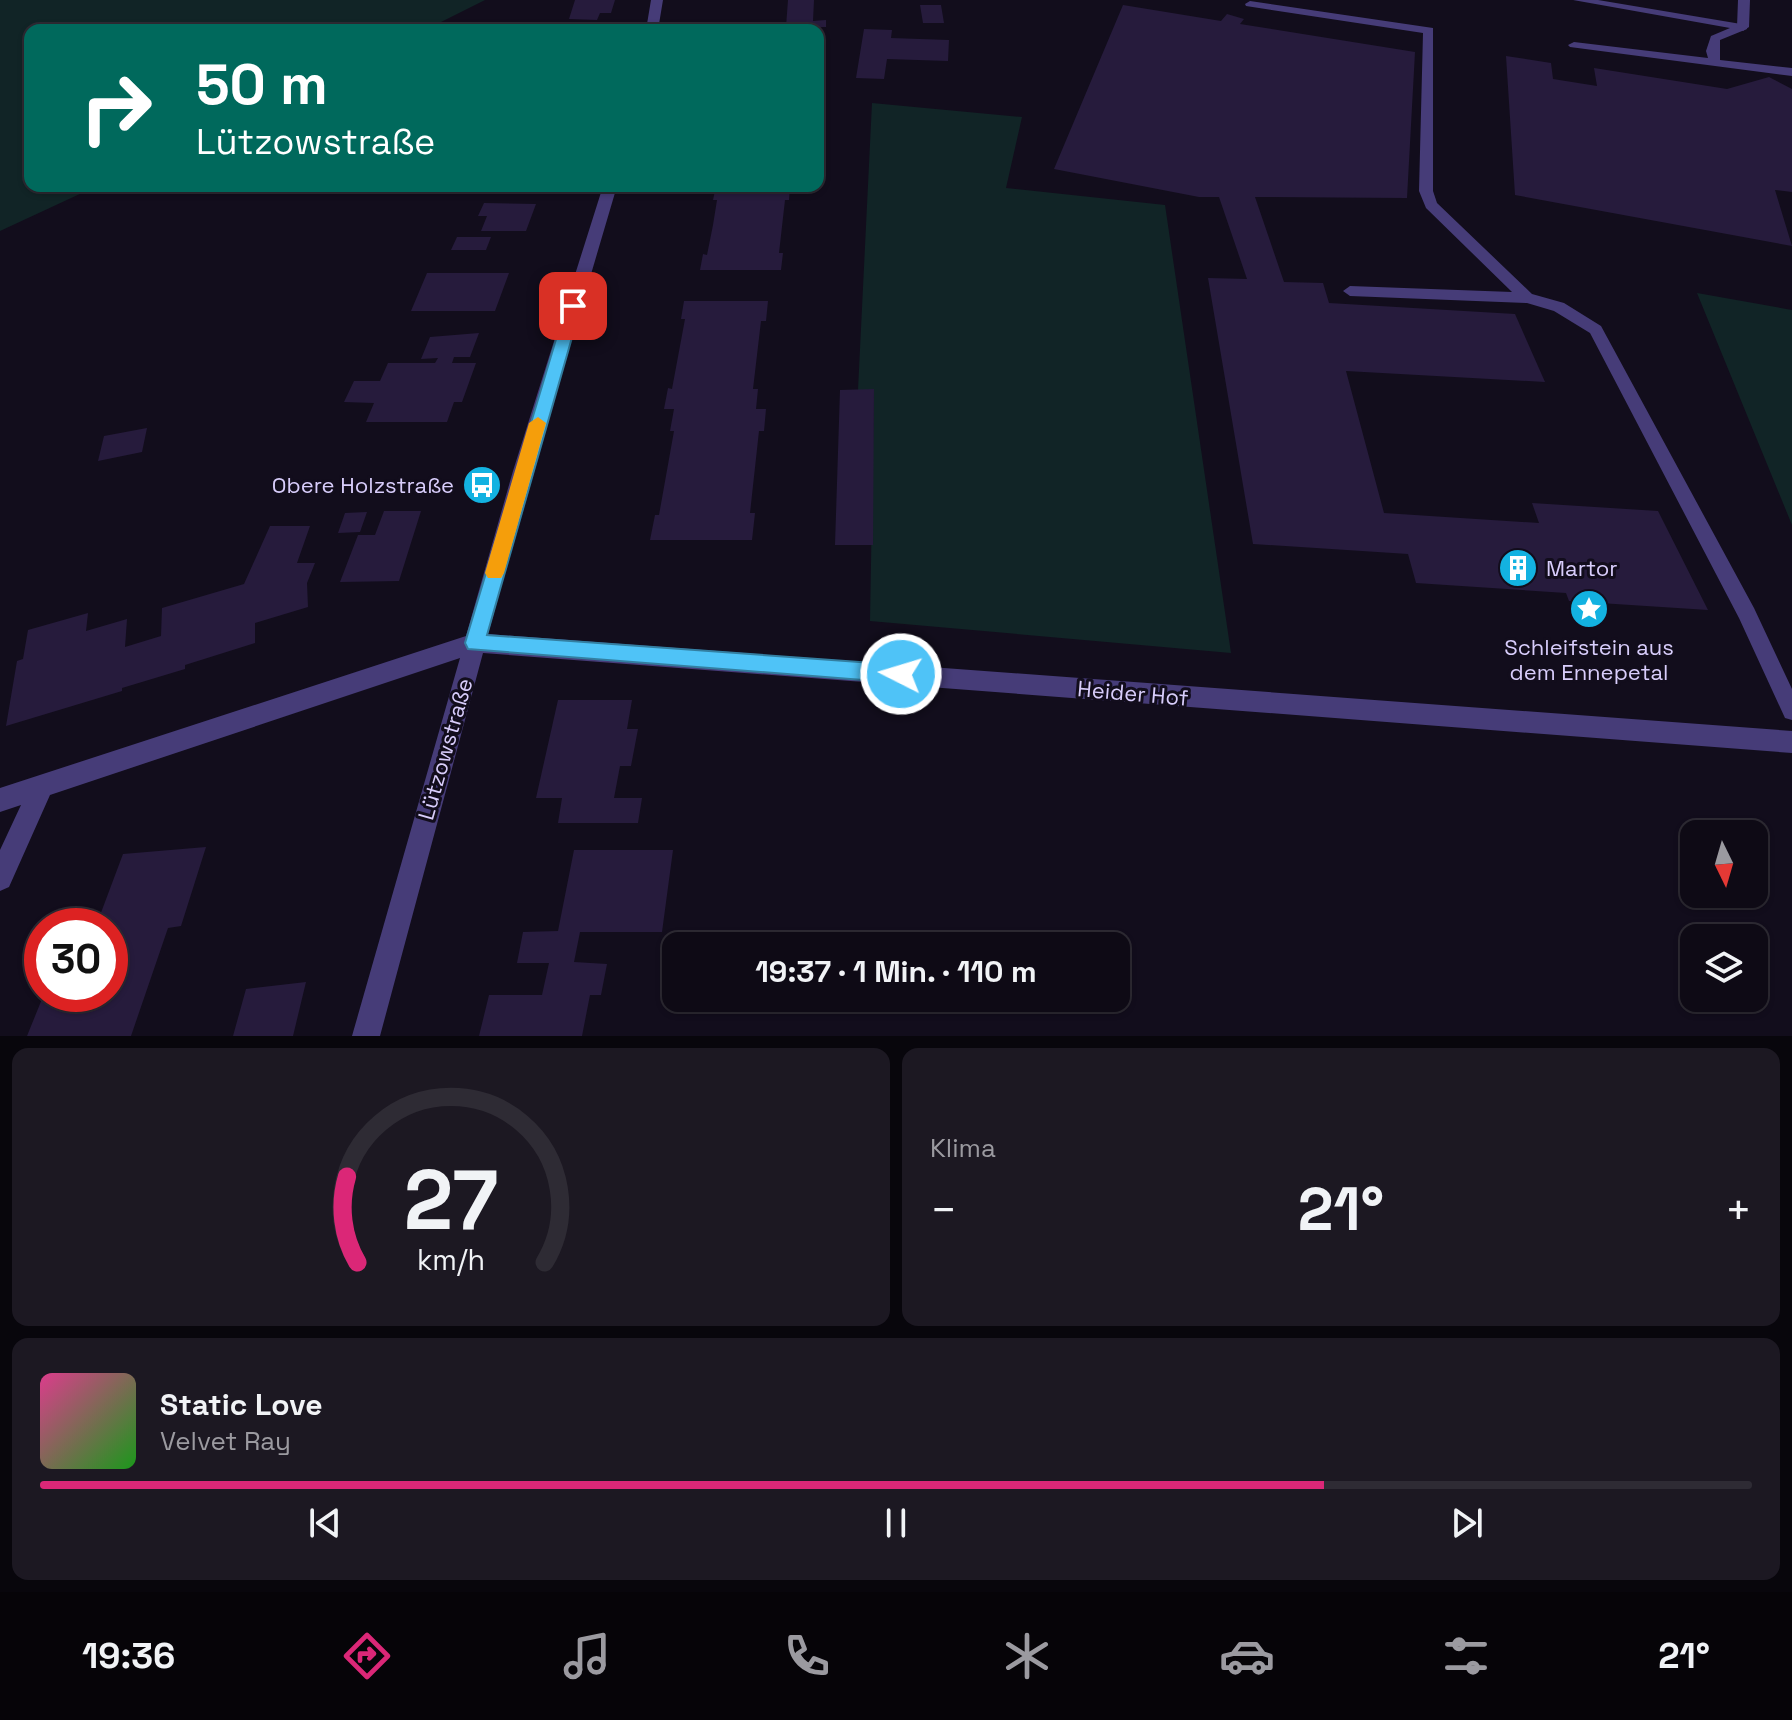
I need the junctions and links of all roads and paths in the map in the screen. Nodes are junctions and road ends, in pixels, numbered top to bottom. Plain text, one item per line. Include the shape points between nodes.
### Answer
1 (657, 0) edge
2 (1578, 0) edge
3 (1744, 0) edge
4 (1616, 2) edge
5 (1250, 4) dead end
6 (653, 24) edge
7 (1743, 27) junction
8 (1574, 45) dead end
9 (1714, 61) junction
10 (1792, 72) edge
11 (608, 192) edge
12 (1350, 291) dead end
13 (1527, 298) junction
14 (475, 643) junction
15 (1792, 711) edge
16 (1792, 742) edge
17 (41, 788) junction
18 (0, 800) edge
19 (0, 878) edge
20 (366, 1036) edge

1 - 6 street
2 - 4 lane
3 - 7 street
4 - 7 lane
5 - 13 lane via 1429,30 1426,191 1431,205
7 - 9 lane via 1715,38
8 - 9 lane
9 - 10 lane
11 - 14 street, Lützowstraße
12 - 13 lane
13 - 15 lane via 1559,307 1596,330 1747,614
14 - 16 street, Heider Hof
14 - 17 street
14 - 20 street, Lützowstraße
17 - 18 street
17 - 19 street

